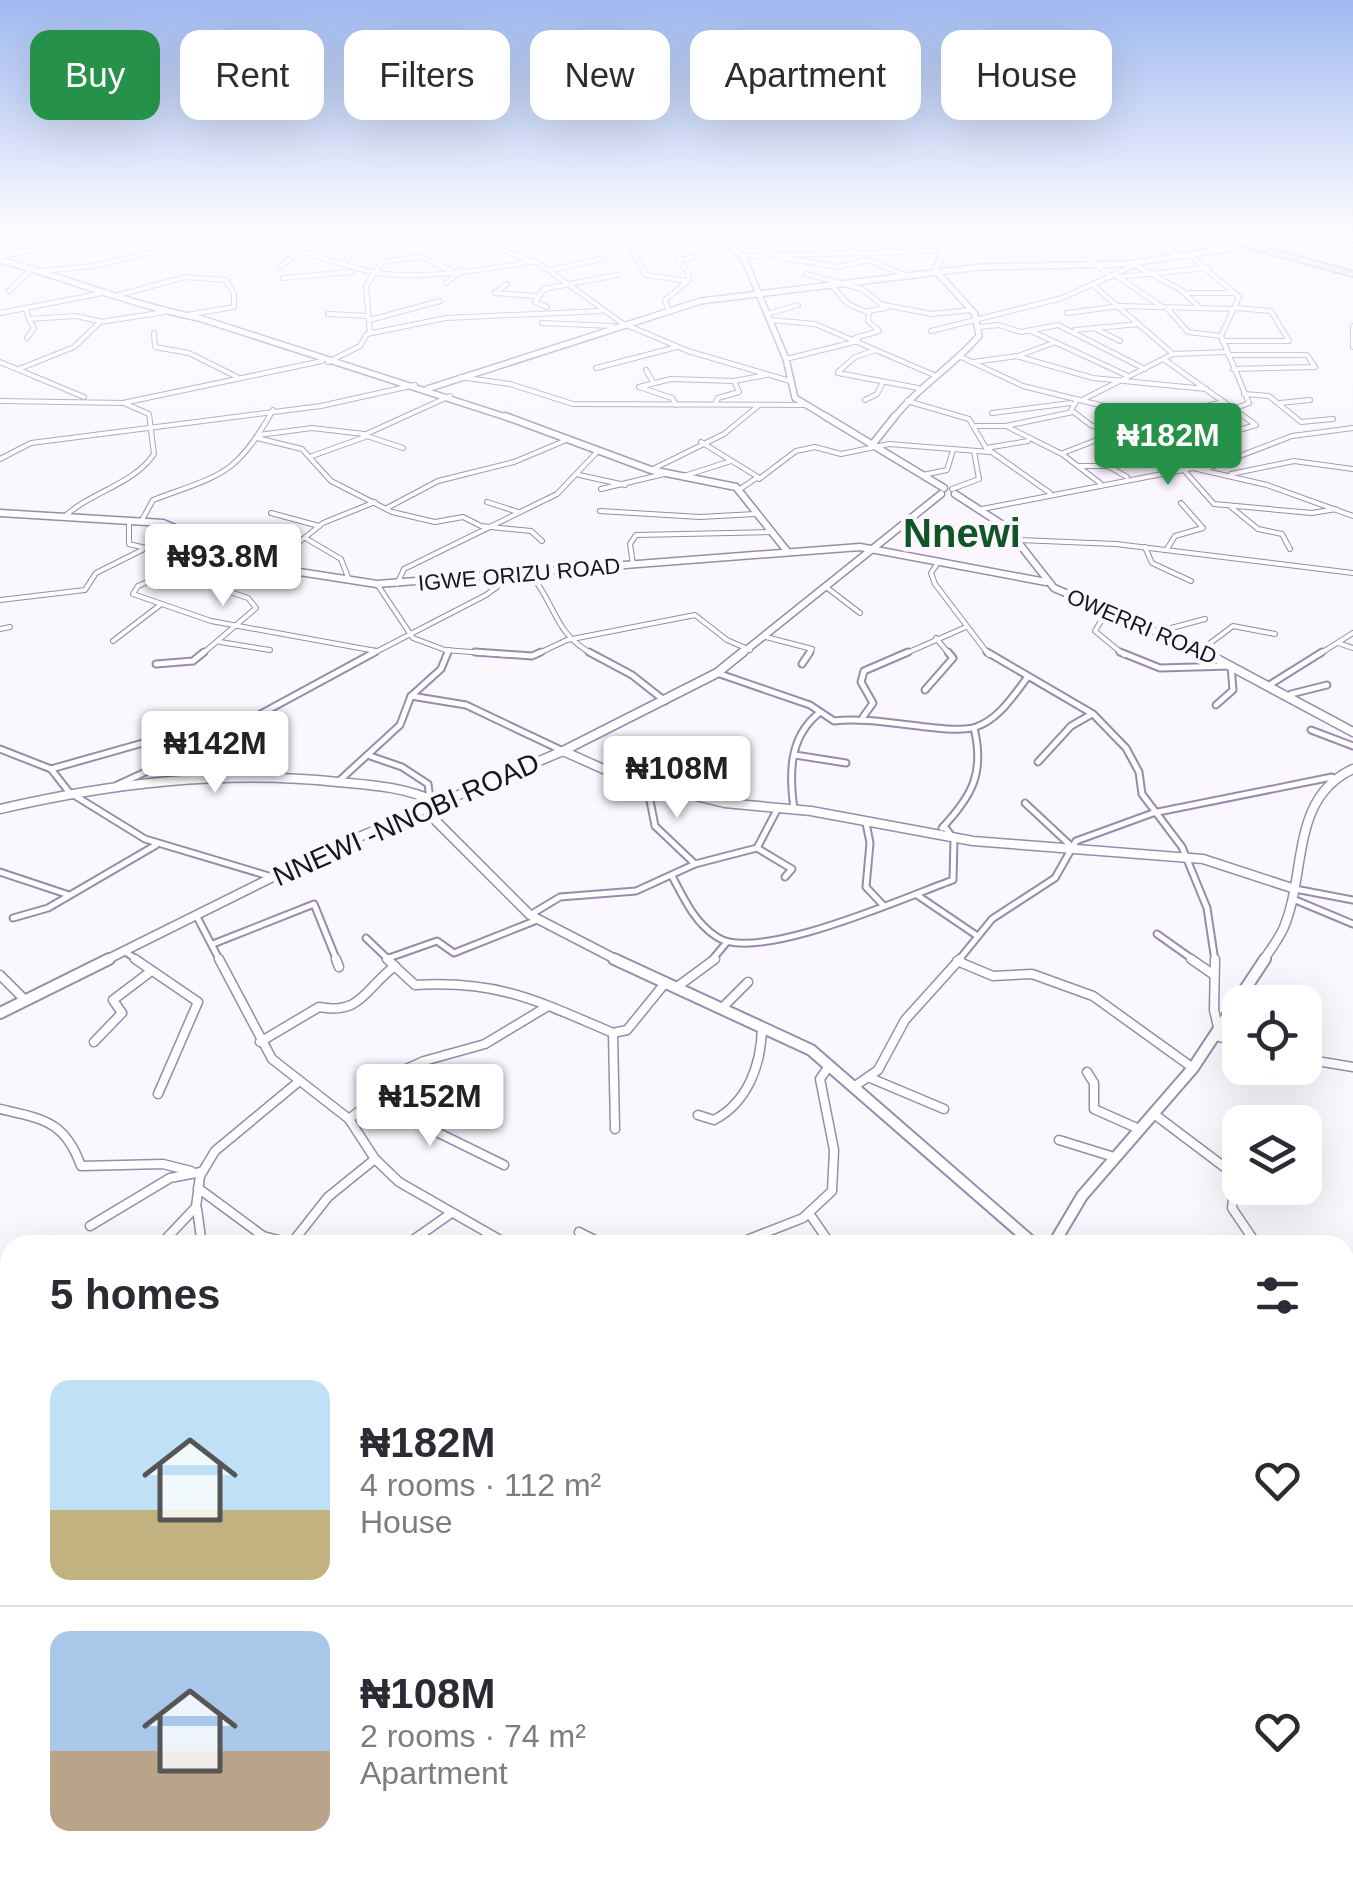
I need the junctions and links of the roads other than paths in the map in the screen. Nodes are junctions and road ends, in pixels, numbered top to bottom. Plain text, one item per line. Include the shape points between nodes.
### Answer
1 (1139, 324) edge
2 (32, 325) edge
3 (98, 325) edge
4 (214, 325) edge
5 (369, 325) edge
6 (410, 325) edge
7 (588, 325) edge
8 (617, 325) edge
9 (626, 325) edge
10 (772, 325) edge
11 (814, 325) edge
12 (873, 325) edge
13 (954, 325) edge
14 (1052, 325) edge
15 (1056, 325) edge
16 (1130, 325) edge
17 (1181, 325) edge
18 (1227, 325) edge
19 (1279, 325) edge
20 (613, 326) junction
21 (1353, 326) edge
22 (980, 327) joint
23 (1093, 327) junction
24 (1074, 330) junction
25 (931, 331) dead end
26 (1030, 331) junction
27 (370, 332) junction
28 (154, 334) dead end
29 (27, 338) dead end
30 (1222, 338) junction
31 (857, 339) junction
32 (1120, 340) dead end
33 (1054, 343) junction
34 (678, 347) junction
35 (1353, 347) edge
36 (876, 350) junction
37 (1173, 354) junction
38 (1227, 354) junction
39 (1016, 356) junction
40 (961, 357) junction
41 (1125, 358) junction
42 (786, 359) junction
43 (1165, 360) junction
44 (0, 362) edge
45 (325, 362) junction
46 (972, 362) junction
47 (1104, 364) junction
48 (596, 368) dead end
49 (19, 369) junction
50 (1145, 369) junction
51 (1233, 369) junction
52 (646, 370) dead end
53 (769, 374) junction
54 (934, 376) junction
55 (1128, 376) junction
56 (238, 377) junction
57 (459, 377) junction
58 (1120, 380) junction
59 (734, 381) junction
60 (790, 381) junction
61 (653, 382) junction
62 (882, 384) junction
63 (415, 385) junction
64 (427, 388) junction
65 (918, 388) junction
66 (1208, 389) junction
67 (1243, 394) junction
68 (450, 396) junction
69 (1082, 399) junction
70 (864, 400) dead end
71 (906, 400) junction
72 (1310, 400) dead end
73 (0, 401) edge
74 (1072, 402) junction
75 (1223, 402) junction
76 (123, 403) junction
77 (1278, 403) junction
78 (676, 404) junction
79 (715, 404) junction
80 (759, 405) junction
81 (804, 405) junction
82 (1236, 408) junction
83 (273, 410) junction
84 (992, 412) dead end
85 (1073, 412) junction
86 (1332, 419) dead end
87 (1148, 421) junction
88 (976, 426) junction
89 (1006, 426) junction
90 (1106, 426) junction
91 (150, 427) junction
92 (1353, 428) edge
93 (1158, 430) junction
94 (365, 435) junction
95 (258, 437) junction
96 (1028, 440) junction
97 (564, 441) junction
98 (701, 442) junction
99 (874, 446) junction
100 (403, 448) dead end
101 (953, 450) junction
102 (988, 450) junction
103 (974, 451) junction
104 (596, 453) junction
105 (1062, 454) junction
106 (312, 456) junction
107 (0, 459) edge
108 (732, 461) junction
109 (1079, 466) junction
110 (1180, 468) junction
111 (1193, 468) junction
112 (1205, 469) junction
113 (1353, 469) edge
114 (651, 470) junction
115 (664, 474) junction
116 (923, 474) junction
117 (1230, 474) junction
118 (578, 475) junction
119 (680, 477) junction
120 (1128, 478) junction
121 (759, 479) junction
122 (1101, 484) junction
123 (626, 485) junction
124 (601, 489) dead end
125 (740, 490) junction
126 (948, 491) junction
127 (1050, 494) junction
128 (377, 502) junction
129 (487, 502) dead end
130 (1181, 503) dead end
131 (1230, 506) junction
132 (386, 508) junction
133 (982, 508) junction
134 (1353, 508) edge
135 (1338, 510) junction
136 (600, 511) dead end
137 (520, 512) junction
138 (271, 513) dead end
139 (755, 514) junction
140 (1353, 516) edge
141 (0, 517) edge
142 (64, 517) junction
143 (129, 520) junction
144 (142, 520) junction
145 (319, 526) junction
146 (491, 527) junction
147 (770, 532) junction
148 (307, 539) junction
149 (1019, 540) junction
150 (542, 541) dead end
151 (1145, 547) junction
152 (876, 548) junction
153 (1290, 549) dead end
154 (143, 550) junction
155 (1167, 550) junction
156 (787, 551) junction
157 (939, 561) junction
158 (633, 564) junction
159 (267, 567) junction
160 (183, 568) junction
161 (528, 571) junction
162 (1353, 573) edge
163 (500, 574) junction
164 (348, 581) junction
165 (1191, 581) dead end
166 (1046, 582) junction
167 (377, 584) junction
168 (397, 584) junction
169 (826, 587) junction
170 (0, 600) edge
171 (161, 604) junction
172 (1107, 611) junction
173 (860, 613) dead end
174 (1205, 619) dead end
175 (240, 624) junction
176 (10, 626) dead end
177 (966, 628) junction
178 (0, 629) edge
179 (1160, 631) junction
180 (1275, 634) dead end
181 (1353, 634) edge
182 (410, 636) junction
183 (766, 637) junction
184 (936, 638) junction
185 (568, 640) junction
186 (113, 641) dead end
187 (219, 642) junction
188 (1338, 643) junction
189 (1353, 648) edge
190 (270, 650) dead end
191 (450, 650) junction
192 (750, 650) junction
193 (1201, 650) junction
194 (377, 651) junction
195 (156, 664) dead end
196 (802, 664) dead end
197 (1234, 666) junction
198 (718, 673) junction
199 (1027, 678) junction
200 (1271, 684) junction
201 (1327, 685) dead end
202 (925, 690) dead end
203 (1290, 694) junction
204 (411, 696) junction
205 (665, 701) junction
206 (1216, 705) dead end
207 (819, 713) junction
208 (1094, 714) junction
209 (864, 717) junction
210 (974, 728) junction
211 (233, 730) junction
212 (1311, 730) dead end
213 (1353, 732) edge
214 (1353, 746) edge
215 (0, 750) edge
216 (563, 751) junction
217 (795, 755) junction
218 (370, 756) junction
219 (1038, 762) dead end
220 (846, 763) dead end
221 (1353, 769) edge
222 (51, 770) junction
223 (1332, 777) junction
224 (339, 781) junction
225 (117, 784) junction
226 (648, 786) junction
227 (69, 792) junction
228 (430, 803) junction
229 (1025, 803) dead end
230 (778, 808) junction
231 (794, 809) junction
232 (0, 810) edge
233 (1153, 813) junction
234 (866, 822) junction
235 (944, 826) junction
236 (936, 834) junction
237 (954, 839) junction
238 (156, 845) junction
239 (757, 848) junction
240 (1069, 848) junction
241 (1186, 856) junction
242 (695, 864) junction
243 (0, 872) edge
244 (672, 876) junction
245 (785, 876) dead end
246 (272, 877) junction
247 (916, 894) junction
248 (1294, 894) junction
249 (71, 896) junction
250 (1353, 900) edge
251 (883, 905) junction
252 (196, 916) junction
253 (534, 917) junction
254 (13, 918) dead end
255 (1353, 924) edge
256 (1157, 934) dead end
257 (976, 935) junction
258 (366, 938) dead end
259 (727, 942) junction
260 (213, 944) junction
261 (124, 951) junction
262 (386, 959) junction
263 (958, 962) junction
264 (395, 966) junction
265 (338, 967) dead end
266 (150, 972) junction
267 (0, 975) edge
268 (1214, 975) junction
269 (666, 982) junction
270 (748, 982) dead end
271 (678, 987) junction
272 (25, 1000) junction
273 (548, 1006) junction
274 (722, 1008) junction
275 (0, 1013) edge
276 (762, 1027) junction
277 (613, 1033) junction
278 (1218, 1034) junction
279 (1222, 1036) edge
280 (94, 1042) dead end
281 (260, 1042) junction
282 (1322, 1062) edge
283 (832, 1065) junction
284 (1193, 1068) junction
285 (1353, 1068) edge
286 (1087, 1072) dead end
287 (868, 1077) junction
288 (297, 1083) junction
289 (855, 1086) junction
290 (158, 1094) dead end
291 (367, 1105) junction
292 (0, 1109) edge
293 (944, 1109) dead end
294 (698, 1114) dead end
295 (1154, 1114) junction
296 (349, 1119) junction
297 (615, 1129) dead end
298 (1140, 1129) junction
299 (1059, 1140) dead end
300 (1114, 1157) junction
301 (376, 1159) junction
302 (504, 1165) dead end
303 (196, 1172) junction
304 (198, 1188) junction
305 (196, 1207) junction
306 (450, 1214) junction
307 (812, 1216) junction
308 (90, 1226) dead end
309 (578, 1232) dead end
310 (169, 1235) edge
311 (200, 1235) edge
312 (262, 1235) edge
313 (299, 1235) edge
314 (420, 1235) edge
315 (490, 1235) edge
316 (584, 1235) edge
317 (761, 1235) edge
318 (824, 1235) edge
319 (1024, 1235) edge
320 (1062, 1235) edge
321 (1250, 1235) edge

1 - 37 street
2 - 29 street
3 - 49 street via 54,358
4 - 45 street
5 - 27 street
6 - 27 street
7 - 20 street
8 - 20 street
9 - 34 street
10 - 42 street
11 - 31 street
12 - 31 street via 880,332
13 - 25 street
14 - 26 street
15 - 24 street
16 - 23 street
17 - 30 street
18 - 30 street
19 - 30 street via 1289,341
20 - 57 street
21 - 35 street
22 - 26 street
22 - 40 street
23 - 24 street
23 - 32 street
24 - 41 street
26 - 33 street
27 - 45 street via 358,348
28 - 56 street via 155,347 189,353
30 - 38 street
31 - 36 street
31 - 42 street
33 - 39 street
33 - 47 street
34 - 48 street
34 - 53 street
36 - 54 street
36 - 62 street via 854,357 838,373
37 - 38 street
37 - 43 street
38 - 51 street
38 - 51 street via 1307,355 1315,367
39 - 46 street
39 - 58 street
40 - 46 street
40 - 54 street
41 - 47 street
41 - 50 street
42 - 60 street
43 - 50 street
43 - 66 street
44 - 49 street
45 - 56 street
45 - 63 street
46 - 69 street via 1024,386
47 - 55 street
49 - 76 street via 75,395
50 - 55 street
51 - 67 street
52 - 61 street
53 - 59 street
53 - 60 street
54 - 65 street
55 - 58 street
56 - 76 street
57 - 64 street
57 - 78 street via 573,404
58 - 66 street
58 - 69 street
59 - 61 street
59 - 79 street via 738,392
60 - 81 street
61 - 78 street via 639,387
62 - 65 street
62 - 70 street
63 - 64 street
63 - 83 street
64 - 68 street
65 - 71 street
66 - 75 street
67 - 77 street via 1267,395
67 - 82 street via 1249,402
68 - 94 street
68 - 97 street
69 - 74 street
69 - 87 street
71 - 88 street via 950,410
71 - 99 street
72 - 77 street
73 - 76 street
74 - 84 street
74 - 85 street
75 - 82 street
75 - 87 street
76 - 91 street via 149,414
77 - 86 street via 1301,422
78 - 79 street
79 - 80 street
80 - 81 street
80 - 98 street via 741,428
81 - 99 street
82 - 93 street via 1256,425 1216,437 1196,428
83 - 91 street
83 - 95 street
85 - 89 street
85 - 90 street via 1092,426
87 - 90 street
87 - 93 street
88 - 89 street
88 - 102 street
89 - 96 street
90 - 105 street via 1107,436
91 - 107 street via 31,443
91 - 142 street via 154,454 142,472 83,499
92 - 112 street via 1292,436
93 - 111 street via 1164,448
94 - 95 street via 312,428
94 - 100 street
94 - 106 street
95 - 106 street
95 - 144 street via 230,471 160,496
96 - 102 street
96 - 105 street
97 - 104 street
97 - 132 street via 438,481
98 - 108 street
98 - 114 street
99 - 101 street
99 - 116 street
99 - 121 street via 841,454 820,446 802,450
101 - 103 street
101 - 116 street via 947,470
102 - 103 street
102 - 127 street
103 - 126 street via 979,479
104 - 114 street
104 - 118 street
105 - 109 street
106 - 128 street via 331,480
108 - 119 street
108 - 121 street
109 - 120 street via 1108,466
109 - 122 street
110 - 111 street
110 - 120 street
110 - 131 street via 1212,503
111 - 112 street
112 - 117 street
113 - 117 street via 1294,461
114 - 115 street
115 - 119 street
115 - 123 street
116 - 126 street
117 - 135 street
118 - 123 street
118 - 137 street
119 - 125 street
120 - 122 street
121 - 125 street
122 - 127 street
123 - 124 street
125 - 139 street
126 - 133 street, OWERRI ROAD
126 - 152 street, NNEWI -NNOBI ROAD
127 - 133 street
128 - 132 street
128 - 145 street
129 - 137 street
130 - 155 street via 1202,528 1175,536
131 - 135 street
131 - 153 street via 1258,529 1282,534
132 - 146 street via 429,522 464,517
133 - 149 street, OWERRI ROAD
134 - 135 street
135 - 140 street
136 - 139 street
137 - 146 street
138 - 145 street
139 - 147 street
141 - 142 street, IGWE ORIZU ROAD
142 - 143 street, IGWE ORIZU ROAD
143 - 144 street, IGWE ORIZU ROAD
143 - 154 street via 129,544
144 - 159 street, IGWE ORIZU ROAD via 176,527
145 - 148 street
146 - 150 street via 531,531
146 - 168 street via 404,569
147 - 156 street
147 - 158 street via 640,534 630,544
148 - 159 street
148 - 164 street via 331,548 348,568
149 - 151 street
149 - 166 street, OWERRI ROAD
151 - 155 street
151 - 165 street via 1148,560
152 - 156 street, IGWE ORIZU ROAD
152 - 157 street, IGWE ORIZU ROAD
152 - 169 street, NNEWI -NNOBI ROAD
154 - 160 street via 169,555
154 - 170 street via 96,573 85,590
155 - 162 street
156 - 158 street, IGWE ORIZU ROAD
157 - 166 street, IGWE ORIZU ROAD
157 - 177 street via 931,576
158 - 161 street, IGWE ORIZU ROAD
159 - 164 street, IGWE ORIZU ROAD
160 - 171 street via 132,589
160 - 175 street via 182,576 255,602
161 - 163 street, IGWE ORIZU ROAD
161 - 185 street
163 - 168 street, IGWE ORIZU ROAD
163 - 182 street via 493,591
164 - 167 street, IGWE ORIZU ROAD
166 - 172 street, OWERRI ROAD
167 - 168 street, IGWE ORIZU ROAD
167 - 182 street
169 - 173 street
169 - 183 street, NNEWI -NNOBI ROAD
171 - 175 street
171 - 186 street
172 - 179 street, OWERRI ROAD
172 - 197 street via 1097,636 1144,666
174 - 179 street
175 - 187 street
175 - 194 street
176 - 178 street
177 - 184 street
177 - 199 street via 989,655
179 - 193 street, OWERRI ROAD
180 - 193 street via 1233,626
181 - 188 street
182 - 191 street
182 - 194 street
183 - 192 street, NNEWI -NNOBI ROAD
183 - 196 street via 812,648
184 - 202 street via 954,658
184 - 209 street via 861,674 874,703
185 - 191 street via 532,656
185 - 192 street via 695,615
185 - 205 street
187 - 190 street
187 - 195 street via 187,664
188 - 189 street
188 - 200 street
191 - 204 street via 441,669
192 - 198 street, NNEWI -NNOBI ROAD
193 - 197 street, OWERRI ROAD
194 - 211 street
197 - 200 street, OWERRI ROAD
197 - 206 street via 1233,690
198 - 205 street, NNEWI -NNOBI ROAD
198 - 207 street
199 - 208 street
199 - 210 street via 1003,709
200 - 203 street, OWERRI ROAD
201 - 203 street
203 - 213 street, OWERRI ROAD
204 - 216 street via 466,705
204 - 218 street via 400,725
205 - 216 street, NNEWI -NNOBI ROAD
207 - 209 street via 834,722
207 - 217 street via 805,724
208 - 219 street via 1071,726
208 - 233 street via 1126,748
209 - 210 street
210 - 235 street via 979,748 972,796
211 - 222 street via 203,726
211 - 225 street
212 - 214 street
215 - 222 street
216 - 226 street
216 - 228 street, NNEWI -NNOBI ROAD
217 - 220 street
217 - 231 street via 789,772
218 - 224 street
218 - 228 street via 421,778
221 - 223 street
222 - 227 street
223 - 233 street
223 - 248 street via 1304,830
224 - 225 street via 262,775
224 - 228 street via 409,791
225 - 227 street
226 - 230 street
226 - 242 street via 654,826
227 - 232 street
227 - 238 street
228 - 246 street, NNEWI -NNOBI ROAD
228 - 253 street
229 - 240 street
230 - 231 street
230 - 239 street
231 - 234 street
233 - 240 street
233 - 241 street
234 - 236 street
234 - 251 street via 866,887
235 - 236 street
235 - 237 street
236 - 237 street
237 - 240 street
237 - 247 street via 953,880
238 - 246 street
238 - 249 street
239 - 242 street
239 - 245 street via 792,869
240 - 241 street
240 - 257 street via 1055,878
241 - 248 street via 1220,862
241 - 268 street via 1206,908
242 - 244 street
243 - 249 street
244 - 253 street via 636,891 571,894
244 - 259 street via 693,915
246 - 252 street, NNEWI -NNOBI ROAD
247 - 251 street
247 - 257 street
248 - 250 street
248 - 255 street
248 - 278 street via 1284,927
249 - 254 street
251 - 259 street via 793,938
252 - 260 street
252 - 261 street, NNEWI -NNOBI ROAD
253 - 262 street via 454,953 437,941
253 - 269 street
256 - 268 street
257 - 263 street
258 - 262 street
259 - 271 street
260 - 265 street via 314,904
260 - 281 street
261 - 266 street
261 - 272 street, NNEWI -NNOBI ROAD
262 - 264 street
263 - 284 street via 993,976 1032,974 1092,996
263 - 287 street via 911,1012
264 - 273 street via 420,987 463,982 512,990
264 - 281 street via 348,1008 319,1007
266 - 280 street via 116,993 122,1013
266 - 290 street via 198,1002
267 - 272 street
268 - 278 street
269 - 271 street
269 - 277 street via 626,1030
270 - 274 street
271 - 274 street
272 - 275 street, NNEWI -NNOBI ROAD
273 - 277 street
273 - 291 street via 498,1038 384,1078
274 - 276 street
276 - 283 street
276 - 294 street via 763,1052 735,1104 714,1120
277 - 297 street
278 - 279 street
278 - 284 street
281 - 288 street
282 - 285 street
283 - 289 street
283 - 307 street via 820,1079 836,1189
284 - 295 street
286 - 298 street via 1094,1108
287 - 289 street
287 - 293 street
288 - 296 street
288 - 303 street
289 - 319 street
291 - 296 street
291 - 302 street
292 - 303 street via 46,1120 72,1140 81,1166 163,1164
295 - 298 street
295 - 321 street via 1234,1176 1227,1202
296 - 301 street
298 - 300 street
299 - 300 street
300 - 320 street
301 - 306 street
301 - 313 street via 344,1179
303 - 304 street
303 - 308 street via 170,1178
304 - 305 street
304 - 312 street
305 - 310 street
305 - 311 street
306 - 314 street
306 - 315 street
307 - 317 street
307 - 318 street
309 - 316 street

